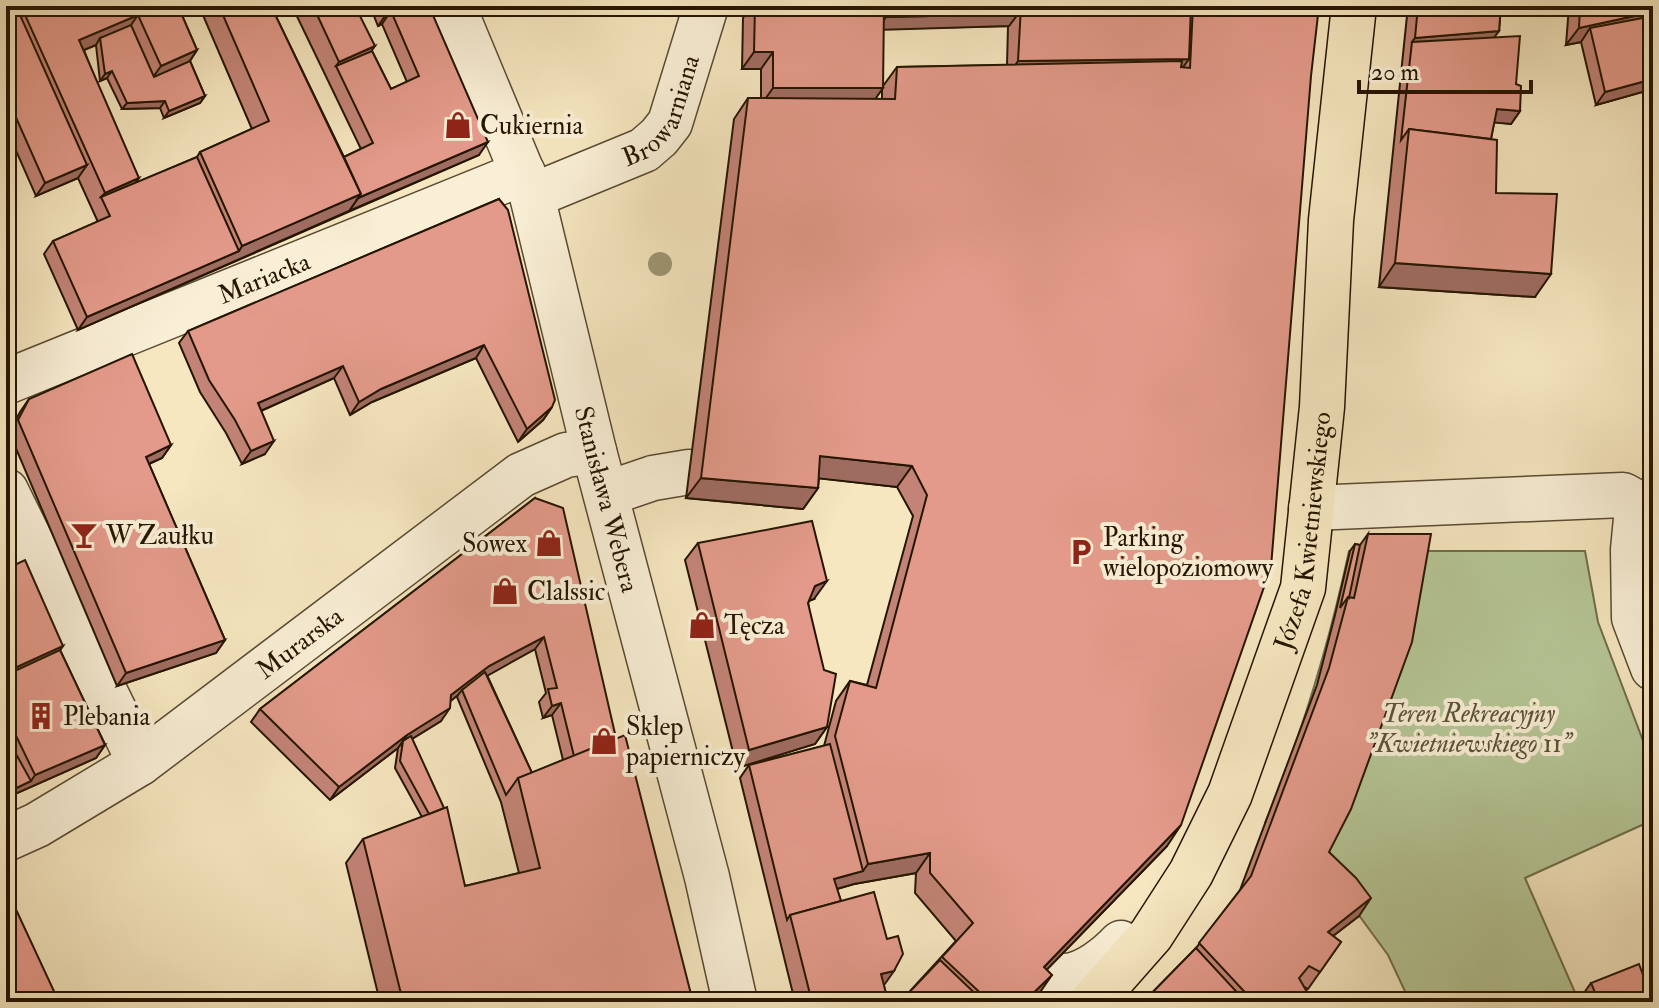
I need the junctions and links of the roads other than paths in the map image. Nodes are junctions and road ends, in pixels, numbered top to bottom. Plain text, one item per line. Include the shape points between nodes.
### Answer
1 (453, 6) edge
2 (706, 6) edge
3 (1354, 6) edge
4 (528, 184) junction
5 (6, 382) edge
6 (594, 451) junction
7 (689, 472) dead end
8 (6, 491) edge
9 (606, 494) junction
10 (1311, 508) junction
11 (1653, 668) edge
12 (140, 763) junction
13 (6, 839) edge
14 (1076, 928) edge
15 (1136, 939) junction
16 (1045, 972) edge
17 (735, 1002) edge
18 (1092, 1002) edge

1 - 4 street, Stanisława Webera
2 - 4 street, Browarniana via 670,123 659,137 644,150
3 - 10 main road, Józefa Kwietniewskiego via 1331,220
4 - 5 street, Mariacka
4 - 6 street, Stanisława Webera
6 - 9 street, Stanisława Webera
6 - 12 street, Murarska via 566,455 521,475
7 - 9 street
8 - 12 street
9 - 17 street, Stanisława Webera
10 - 11 street via 1623,495 1637,508 1634,618
10 - 15 main road, Józefa Kwietniewskiego via 1303,588 1230,794 1191,873
12 - 13 street, Murarska
14 - 15 street
15 - 16 street via 1083,971 1064,977
15 - 18 main road, Józefa Kwietniewskiego

